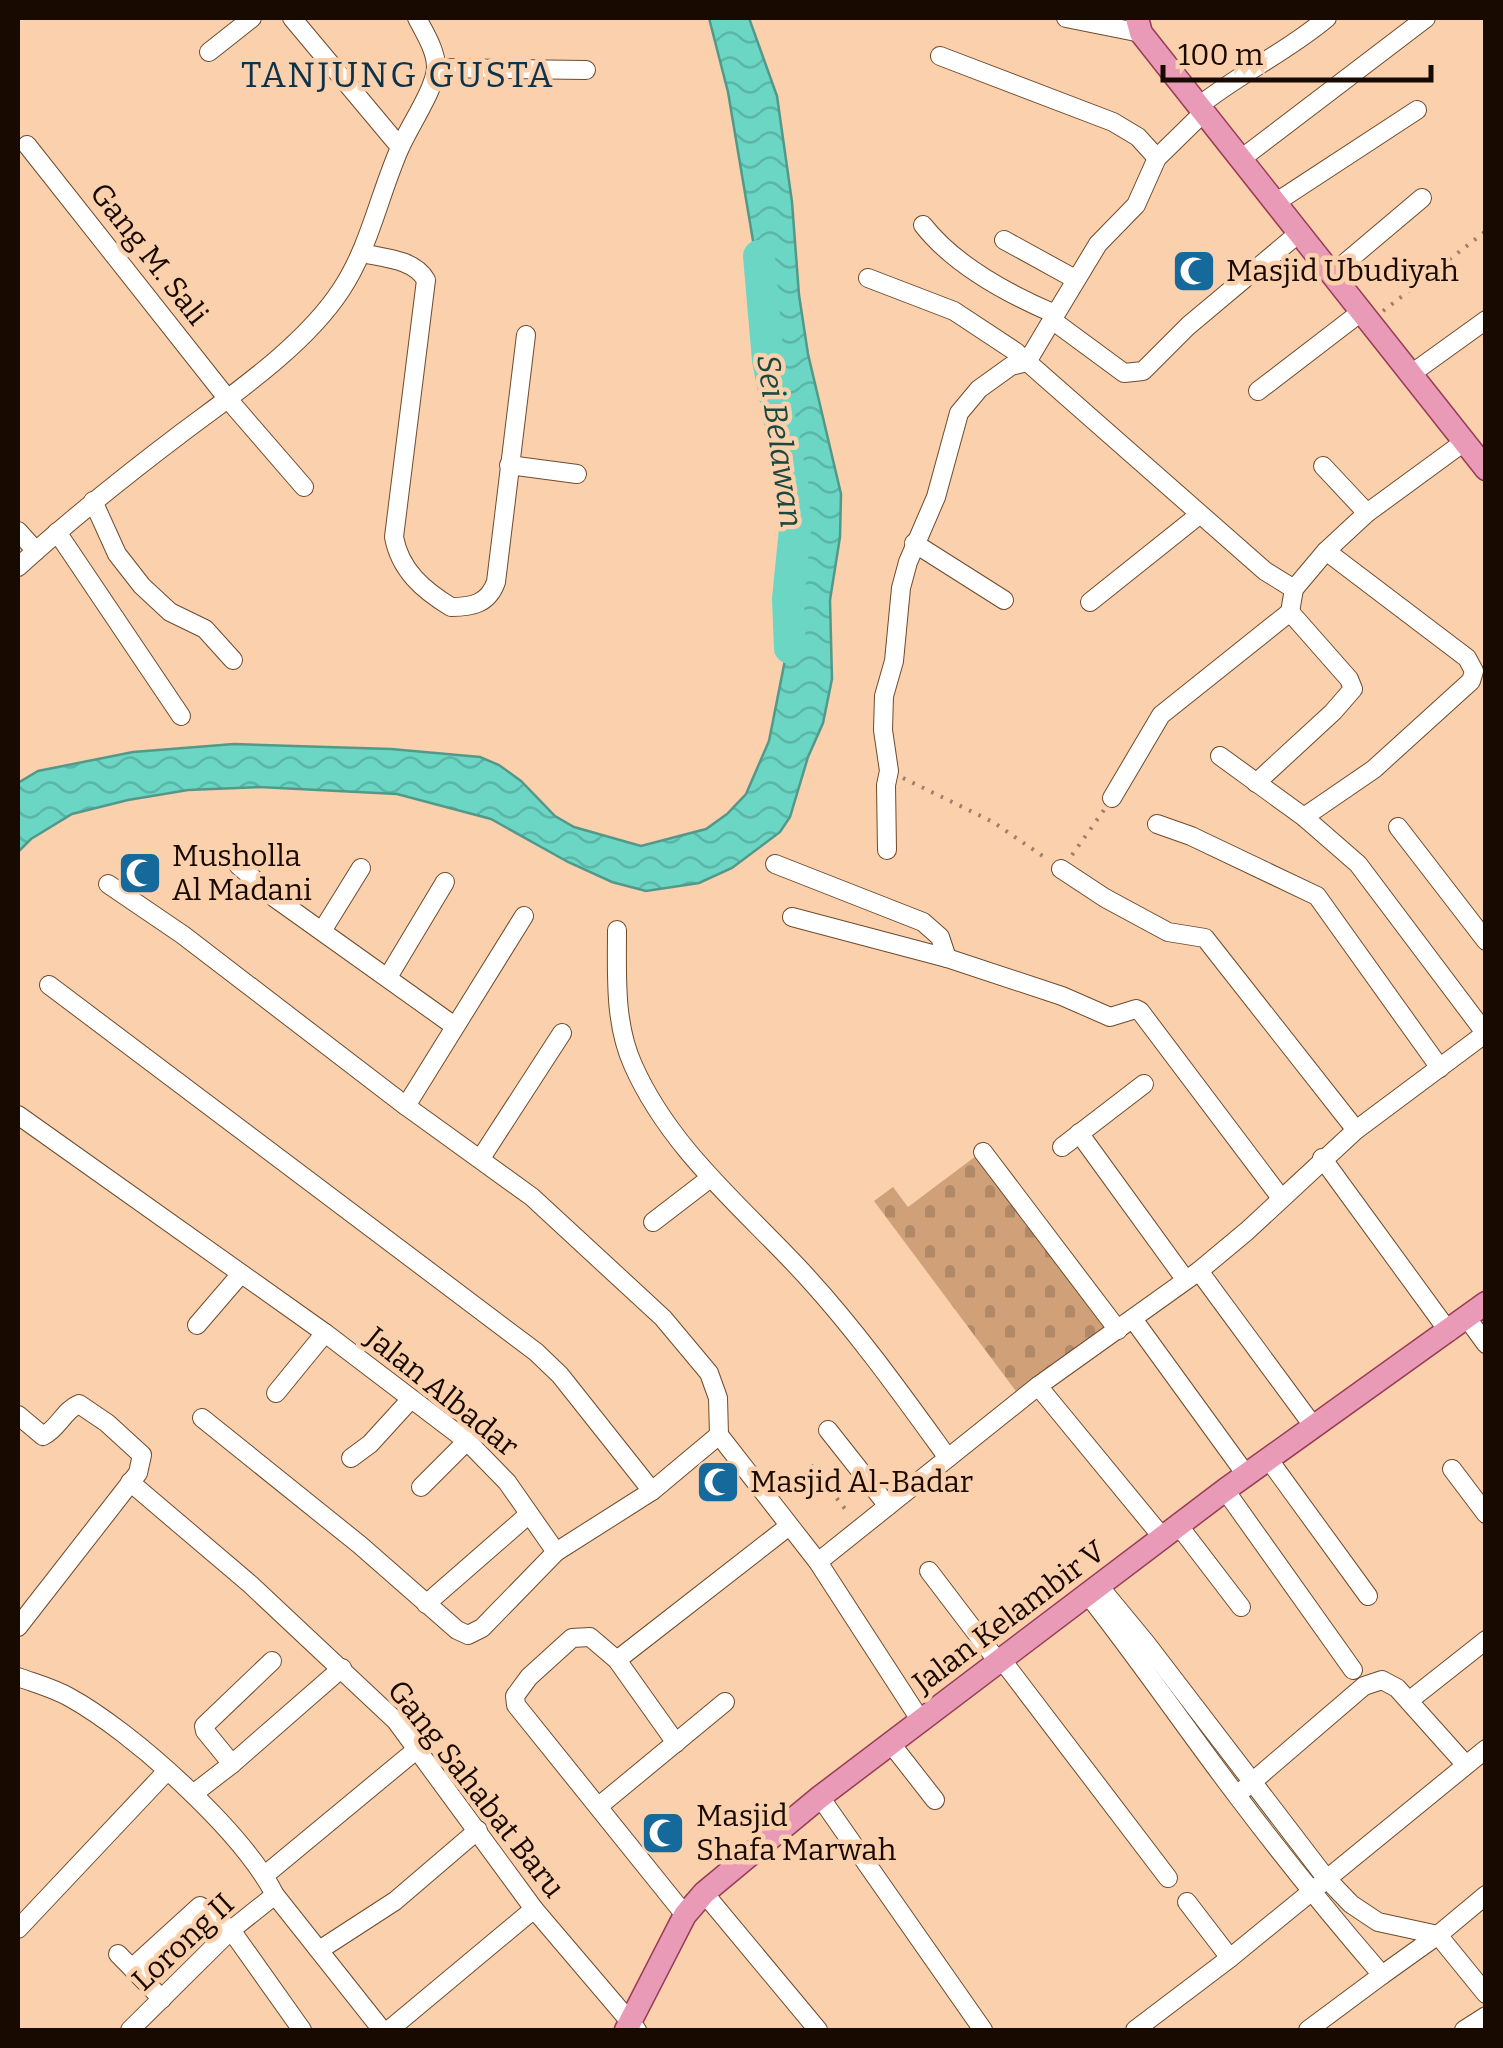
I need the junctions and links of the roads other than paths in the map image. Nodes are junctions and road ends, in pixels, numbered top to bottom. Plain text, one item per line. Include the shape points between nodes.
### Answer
1 (252, 18) edge
2 (292, 18) edge
3 (417, 18) edge
4 (1066, 18) edge
5 (1328, 18) edge
6 (1426, 18) edge
7 (1139, 25) edge
8 (209, 52) dead end
9 (940, 56) dead end
10 (436, 68) junction
11 (586, 70) dead end
12 (1201, 109) junction
13 (1416, 110) dead end
14 (27, 144) dead end
15 (400, 147) junction
16 (1157, 158) junction
17 (1241, 159) junction
18 (1422, 198) dead end
19 (1275, 202) junction
20 (923, 226) dead end
21 (1299, 233) junction
22 (1004, 240) dead end
23 (362, 253) junction
24 (1332, 274) junction
25 (868, 278) dead end
26 (1075, 279) junction
27 (1054, 317) junction
28 (1365, 317) junction
29 (1486, 320) edge
30 (526, 335) dead end
31 (1027, 362) junction
32 (1411, 374) junction
33 (1258, 391) dead end
34 (227, 398) junction
35 (1464, 442) junction
36 (509, 465) junction
37 (1323, 466) dead end
38 (1486, 469) edge
39 (578, 474) dead end
40 (304, 487) dead end
41 (92, 501) junction
42 (1367, 513) junction
43 (1199, 514) junction
44 (18, 530) edge
45 (57, 532) junction
46 (914, 542) junction
47 (36, 551) junction
48 (1326, 551) junction
49 (18, 566) edge
50 (1294, 589) junction
51 (1004, 600) dead end
52 (1090, 602) dead end
53 (1290, 612) junction
54 (233, 660) dead end
55 (181, 716) dead end
56 (1220, 756) dead end
57 (1256, 782) junction
58 (1112, 798) road end
59 (1304, 817) junction
60 (1157, 824) dead end
61 (1398, 827) dead end
62 (886, 850) dead end
63 (776, 864) dead end
64 (238, 865) dead end
65 (362, 868) dead end
66 (1061, 869) road end
67 (445, 882) dead end
68 (108, 884) dead end
69 (524, 916) dead end
70 (792, 917) dead end
71 (617, 930) dead end
72 (322, 931) junction
73 (1486, 941) edge
74 (947, 958) junction
75 (388, 977) junction
76 (48, 985) dead end
77 (453, 1025) junction
78 (562, 1033) dead end
79 (1485, 1033) edge
80 (1440, 1068) junction
81 (1144, 1084) dead end
82 (406, 1106) junction
83 (18, 1115) edge
84 (1356, 1130) junction
85 (1079, 1133) junction
86 (1062, 1147) dead end
87 (983, 1152) dead end
88 (481, 1158) junction
89 (1322, 1158) junction
90 (709, 1179) junction
91 (1281, 1198) junction
92 (654, 1222) dead end
93 (240, 1275) junction
94 (1192, 1275) junction
95 (1467, 1318) edge
96 (197, 1325) dead end
97 (1125, 1325) junction
98 (325, 1333) junction
99 (1486, 1344) edge
100 (1038, 1386) junction
101 (276, 1393) dead end
102 (412, 1399) junction
103 (18, 1415) edge
104 (202, 1418) dead end
105 (1314, 1427) junction
106 (828, 1430) dead end
107 (720, 1435) junction
108 (468, 1441) junction
109 (351, 1458) dead end
110 (948, 1458) junction
111 (1268, 1460) junction
112 (1452, 1469) dead end
113 (1247, 1476) junction
114 (130, 1482) junction
115 (421, 1487) dead end
116 (1226, 1490) junction
117 (652, 1491) junction
118 (888, 1506) junction
119 (1486, 1514) edge
120 (528, 1515) junction
121 (789, 1526) junction
122 (1171, 1532) junction
123 (556, 1552) junction
124 (818, 1562) junction
125 (929, 1570) dead end
126 (1093, 1591) junction
127 (1368, 1596) dead end
128 (426, 1604) junction
129 (1241, 1607) dead end
130 (18, 1627) edge
131 (1486, 1640) edge
132 (617, 1660) junction
133 (272, 1661) dead end
134 (1001, 1662) junction
135 (342, 1668) junction
136 (1353, 1670) dead end
137 (18, 1677) edge
138 (1410, 1700) junction
139 (726, 1702) dead end
140 (921, 1721) junction
141 (676, 1742) junction
142 (892, 1745) junction
143 (1486, 1749) edge
144 (416, 1750) junction
145 (232, 1764) junction
146 (1465, 1764) junction
147 (166, 1772) junction
148 (1252, 1783) junction
149 (194, 1794) junction
150 (1236, 1796) junction
151 (820, 1797) junction
152 (935, 1800) dead end
153 (599, 1806) junction
154 (478, 1830) junction
155 (265, 1874) junction
156 (1168, 1878) dead end
157 (1326, 1878) junction
158 (1311, 1892) junction
159 (704, 1893) junction
160 (1486, 1895) edge
161 (276, 1896) junction
162 (1188, 1902) dead end
163 (534, 1909) junction
164 (685, 1915) junction
165 (1378, 1922) junction
166 (18, 1930) edge
167 (232, 1930) junction
168 (1438, 1936) junction
169 (320, 1949) junction
170 (1360, 1950) junction
171 (118, 1954) dead end
172 (1230, 1958) junction
173 (133, 1967) junction
174 (1382, 1975) junction
175 (1486, 1994) edge
176 (162, 2000) junction
177 (1486, 2016) edge
178 (632, 2028) edge
179 (130, 2030) edge
180 (302, 2030) edge
181 (385, 2030) edge
182 (818, 2030) edge
183 (983, 2030) edge
184 (1136, 2030) edge
185 (1308, 2030) edge
186 (1464, 2030) edge

1 - 8 street
2 - 15 street
3 - 10 street
4 - 7 street
5 - 12 street
6 - 17 street
7 - 12 main road
9 - 16 street via 1113,122
10 - 11 street
10 - 15 street
12 - 16 street
12 - 17 main road
13 - 19 street
14 - 34 street, Gang M. Sali
15 - 23 street
16 - 26 street via 1136,205 1105,234
17 - 19 main road
18 - 24 street
19 - 21 main road
20 - 27 street via 967,264
21 - 24 main road
21 - 27 street via 1143,371 1124,373
22 - 26 street
23 - 34 street via 322,314
23 - 36 street via 419,268 426,280 394,536 405,568 451,607 478,604 492,592
24 - 28 main road
25 - 31 street via 954,311
26 - 27 street
27 - 31 street
28 - 32 main road
28 - 33 street
29 - 32 street
30 - 36 street
31 - 43 street
31 - 46 street via 979,389 959,413 936,498
32 - 35 main road
34 - 40 street, Gang M. Sali
34 - 41 street
35 - 38 main road
35 - 42 street
36 - 39 street
37 - 42 street
41 - 45 street
41 - 54 street via 142,586 170,612 205,630
42 - 48 street
43 - 50 street
43 - 52 street
44 - 47 street
45 - 47 street
45 - 55 street
46 - 51 street
46 - 62 street via 884,696
47 - 49 street
48 - 50 street
48 - 59 street via 1456,649 1474,671 1462,692 1374,769
50 - 53 street
53 - 57 street via 1353,689
53 - 58 street via 1161,715
56 - 57 street
57 - 59 street
59 - 79 street via 1358,864
60 - 80 street via 1317,896
61 - 73 street
63 - 74 street via 923,922 940,937
64 - 72 street
65 - 72 street
66 - 84 street via 1168,932 1205,938
67 - 75 street
68 - 82 street
69 - 77 street
70 - 74 street
71 - 90 street via 618,1004 632,1063
72 - 75 street
74 - 91 street via 1110,1017 1140,1011
75 - 77 street
76 - 117 street via 536,1352
77 - 82 street
78 - 88 street
79 - 80 street
80 - 84 street
81 - 85 street
82 - 88 street
83 - 93 street, Jalan Albadar
84 - 89 street
85 - 86 street
85 - 94 street
87 - 97 street
88 - 107 street via 663,1318 709,1373
89 - 91 street
89 - 95 street
90 - 92 street
90 - 110 street via 807,1277
91 - 94 street
93 - 96 street
93 - 98 street, Jalan Albadar
94 - 97 street
94 - 105 street
95 - 99 street
95 - 105 main road, Jalan Kelambir V
97 - 100 street
97 - 113 street
98 - 101 street
98 - 102 street, Jalan Albadar
100 - 110 street
100 - 122 street
102 - 108 street, Jalan Albadar
102 - 109 street
103 - 114 street via 43,1436 73,1406 86,1407 142,1456
104 - 128 street
105 - 111 main road, Jalan Kelambir V
106 - 118 street
107 - 117 street
107 - 121 street
108 - 115 street
108 - 120 street, Jalan Albadar via 508,1482
110 - 118 street
111 - 113 main road, Jalan Kelambir V
111 - 127 street
112 - 119 street
113 - 116 main road, Jalan Kelambir V
114 - 130 street
114 - 135 street, Gang Sahabat Baru
116 - 122 main road, Jalan Kelambir V
116 - 136 street
117 - 123 street
118 - 124 street
120 - 123 street, Jalan Albadar
120 - 128 street
121 - 124 street
121 - 132 street
122 - 126 main road, Jalan Kelambir V
122 - 129 street
123 - 128 street via 472,1634 462,1634
124 - 140 street
125 - 134 street
126 - 134 main road, Jalan Kelambir V
126 - 148 street via 1146,1643
126 - 150 street
131 - 138 street
132 - 141 street
132 - 153 street via 597,1640 572,1638 515,1696
133 - 145 street via 204,1726
134 - 140 main road, Jalan Kelambir V
134 - 156 street
135 - 144 street, Gang Sahabat Baru
135 - 145 street
137 - 147 street via 68,1696
138 - 146 street
138 - 148 street via 1391,1682 1364,1686
139 - 141 street
140 - 142 main road, Jalan Kelambir V
141 - 153 street
142 - 151 main road, Jalan Kelambir V
142 - 152 street
143 - 146 street
144 - 154 street, Gang Sahabat Baru
144 - 155 street
145 - 149 street
146 - 157 street
147 - 149 street
147 - 166 street
148 - 150 street
148 - 157 street
149 - 155 street
150 - 158 street
151 - 159 main road, Jalan Kelambir V
151 - 183 street
153 - 164 street
154 - 163 street, Gang Sahabat Baru
154 - 169 street via 395,1901
155 - 161 street
157 - 158 street
157 - 165 street
158 - 170 street
158 - 172 street
159 - 164 main road, Jalan Kelambir V
159 - 182 street
160 - 168 street
161 - 167 street, Lorong II
161 - 169 street
162 - 172 street
163 - 178 street, Gang Sahabat Baru
163 - 181 street
164 - 178 main road, Jalan Kelambir V
165 - 168 street
165 - 170 street
167 - 173 street via 196,1907
167 - 176 street, Lorong II
167 - 180 street
168 - 174 street
168 - 175 street
169 - 181 street
170 - 174 street
171 - 173 street
172 - 184 street
173 - 176 street
174 - 185 street
176 - 179 street, Lorong II
177 - 186 street

